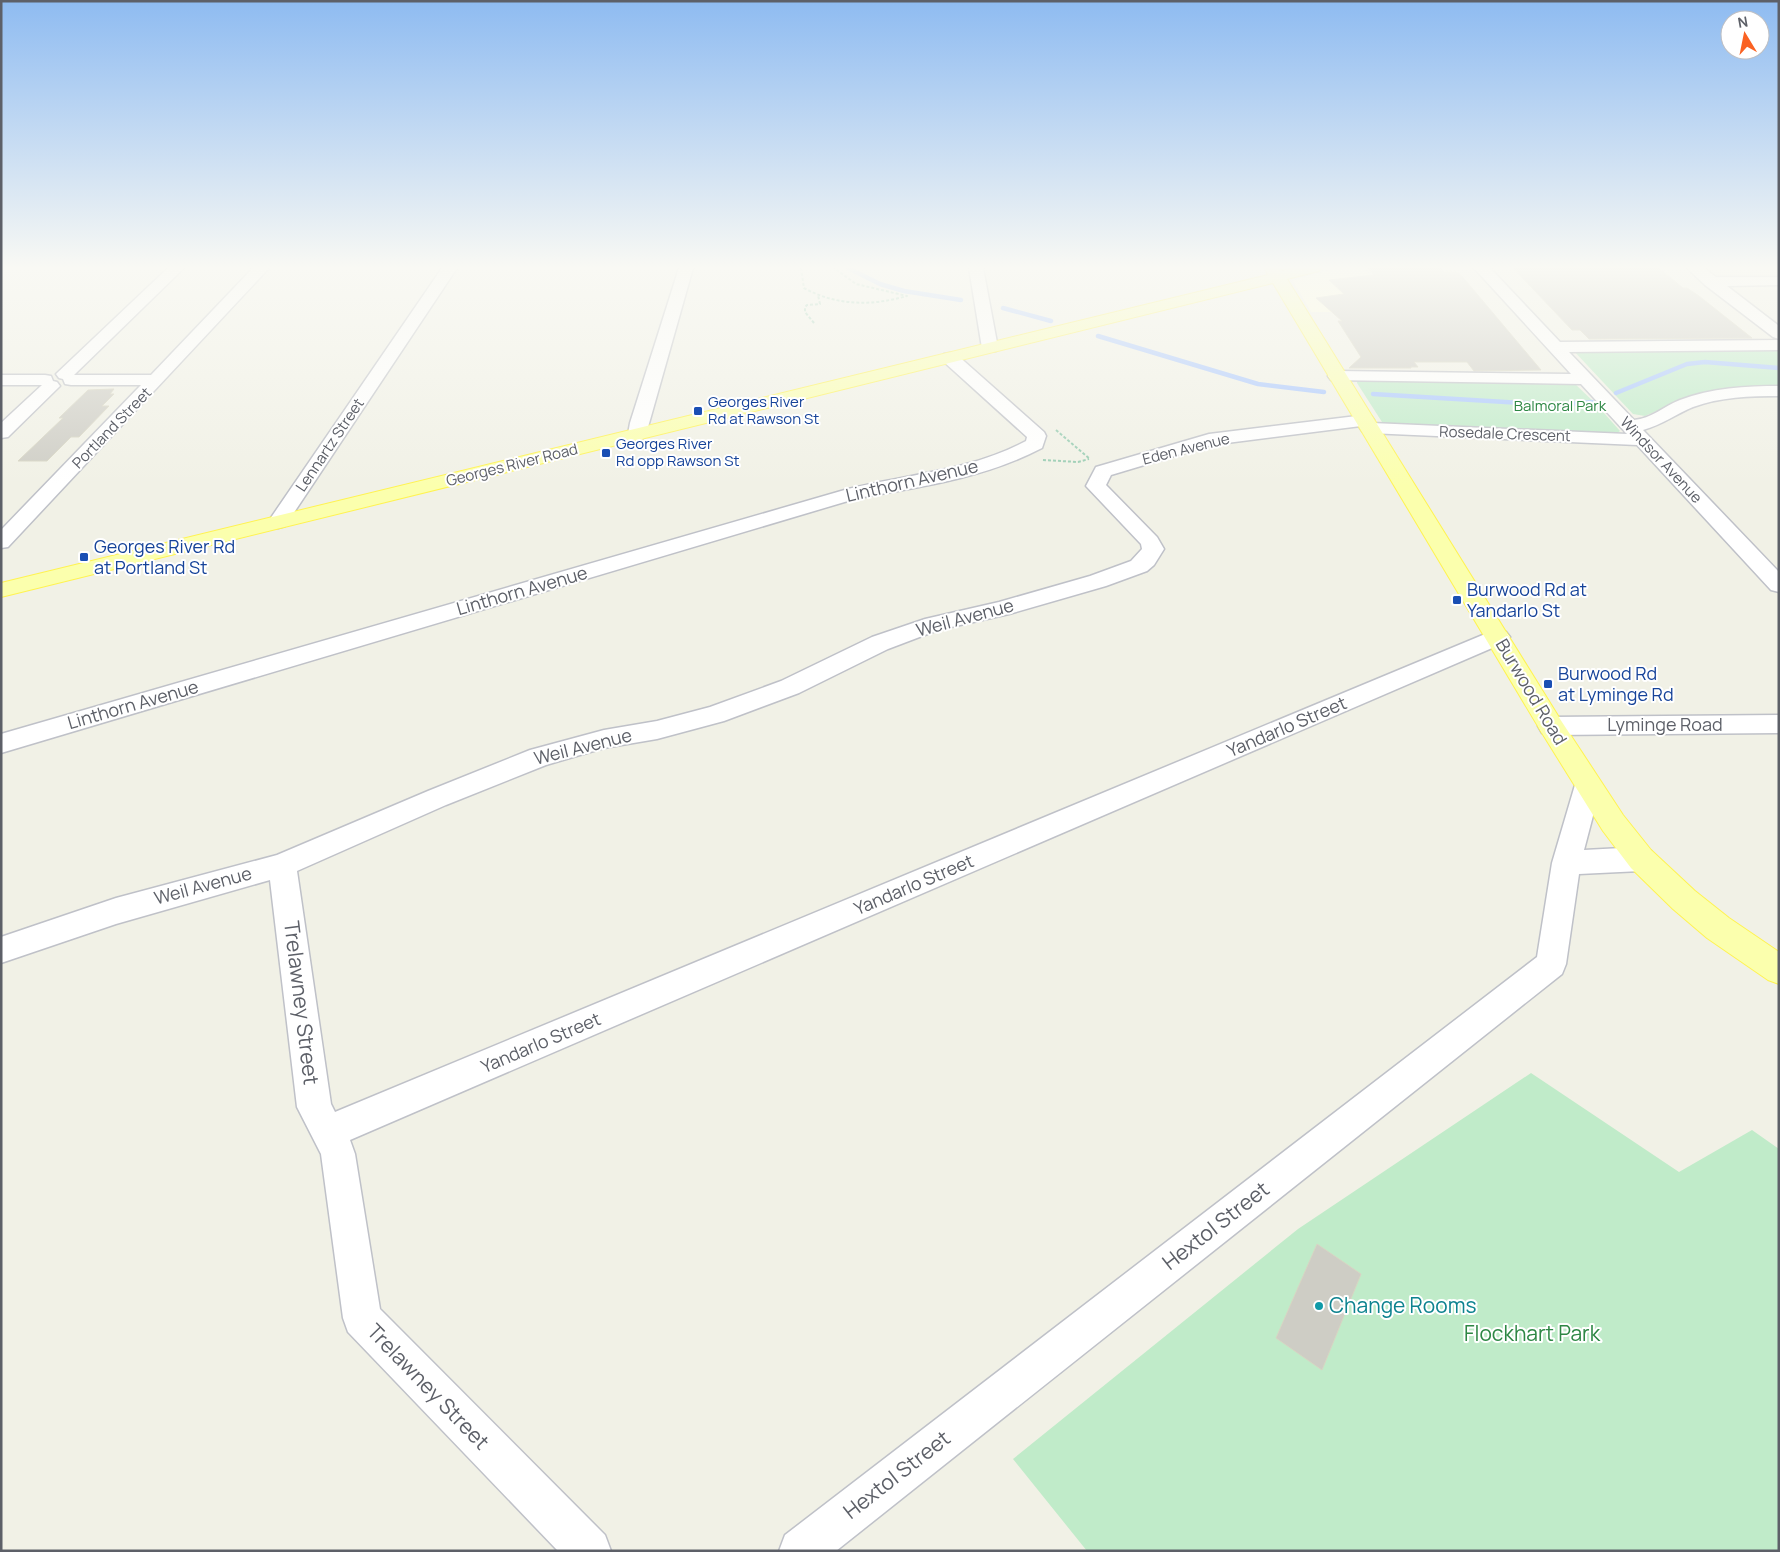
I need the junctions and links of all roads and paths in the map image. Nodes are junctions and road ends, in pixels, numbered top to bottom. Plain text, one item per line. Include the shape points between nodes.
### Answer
1 (105, 340) edge
2 (194, 340) edge
3 (401, 340) edge
4 (664, 340) edge
5 (989, 340) edge
6 (1019, 340) edge
7 (1316, 340) edge
8 (1550, 340) edge
9 (1779, 345) edge
10 (1556, 347) junction
11 (990, 348) junction
12 (950, 358) junction
13 (1337, 376) junction
14 (68, 377) junction
15 (1585, 379) junction
16 (1, 380) edge
17 (157, 380) junction
18 (48, 383) junction
19 (1779, 391) edge
20 (1367, 424) junction
21 (1629, 426) junction
22 (1, 433) edge
23 (637, 434) junction
24 (1641, 440) junction
25 (1040, 460) dead end
26 (1094, 463) dead end
27 (278, 522) junction
28 (1, 542) edge
29 (1150, 542) joint
30 (1779, 585) edge
31 (1, 590) edge
32 (1498, 637) junction
33 (1779, 724) edge
34 (1551, 726) junction
35 (1, 744) edge
36 (1588, 785) junction
37 (1641, 859) junction
38 (1566, 863) junction
39 (282, 865) junction
40 (1, 950) edge
41 (1779, 970) edge
42 (330, 1132) junction
43 (589, 1551) edge
44 (801, 1551) edge

1 - 14 street
2 - 17 street, Portland Street
3 - 27 street, Lennartz Street
4 - 23 street
5 - 11 street
6 - 11 main road, Georges River Road
7 - 13 main road, Burwood Road
8 - 10 street, Windsor Avenue
9 - 10 street
10 - 15 street, Windsor Avenue
11 - 12 main road, Georges River Road
12 - 23 main road, Georges River Road
12 - 35 street, Linthorn Avenue via 1037,436 1035,444 975,467 855,493
13 - 15 street
13 - 20 main road, Burwood Road
14 - 17 street
14 - 18 street via 64,384
15 - 21 street, Windsor Avenue
16 - 18 street
17 - 28 street, Portland Street
18 - 22 street
19 - 21 street via 1742,392 1709,398 1686,404 1644,425
20 - 24 street, Rosedale Crescent
20 - 29 street, Eden Avenue via 1209,440 1102,471 1096,486
20 - 32 main road, Burwood Road
21 - 24 street, Windsor Avenue
23 - 27 main road, Georges River Road
24 - 30 street, Windsor Avenue
25 - 26 path via 1078,462 1090,459
27 - 31 main road, Georges River Road
29 - 39 street, Weil Avenue via 1153,549 1139,566 1002,608 934,624 880,643 790,688 715,715 658,730 604,738 539,757
32 - 34 main road, Burwood Road
32 - 42 street, Yandarlo Street
33 - 34 street, Lyminge Road
34 - 36 main road, Burwood Road
36 - 37 main road, Burwood Road
36 - 38 street, Hextol Street
37 - 38 street
37 - 41 main road, Burwood Road via 1698,912
38 - 44 street, Hextol Street via 1551,964
39 - 40 street, Weil Avenue via 116,911
39 - 42 street, Trelawney Street via 314,1107
42 - 43 street, Trelawney Street via 338,1154 362,1318

